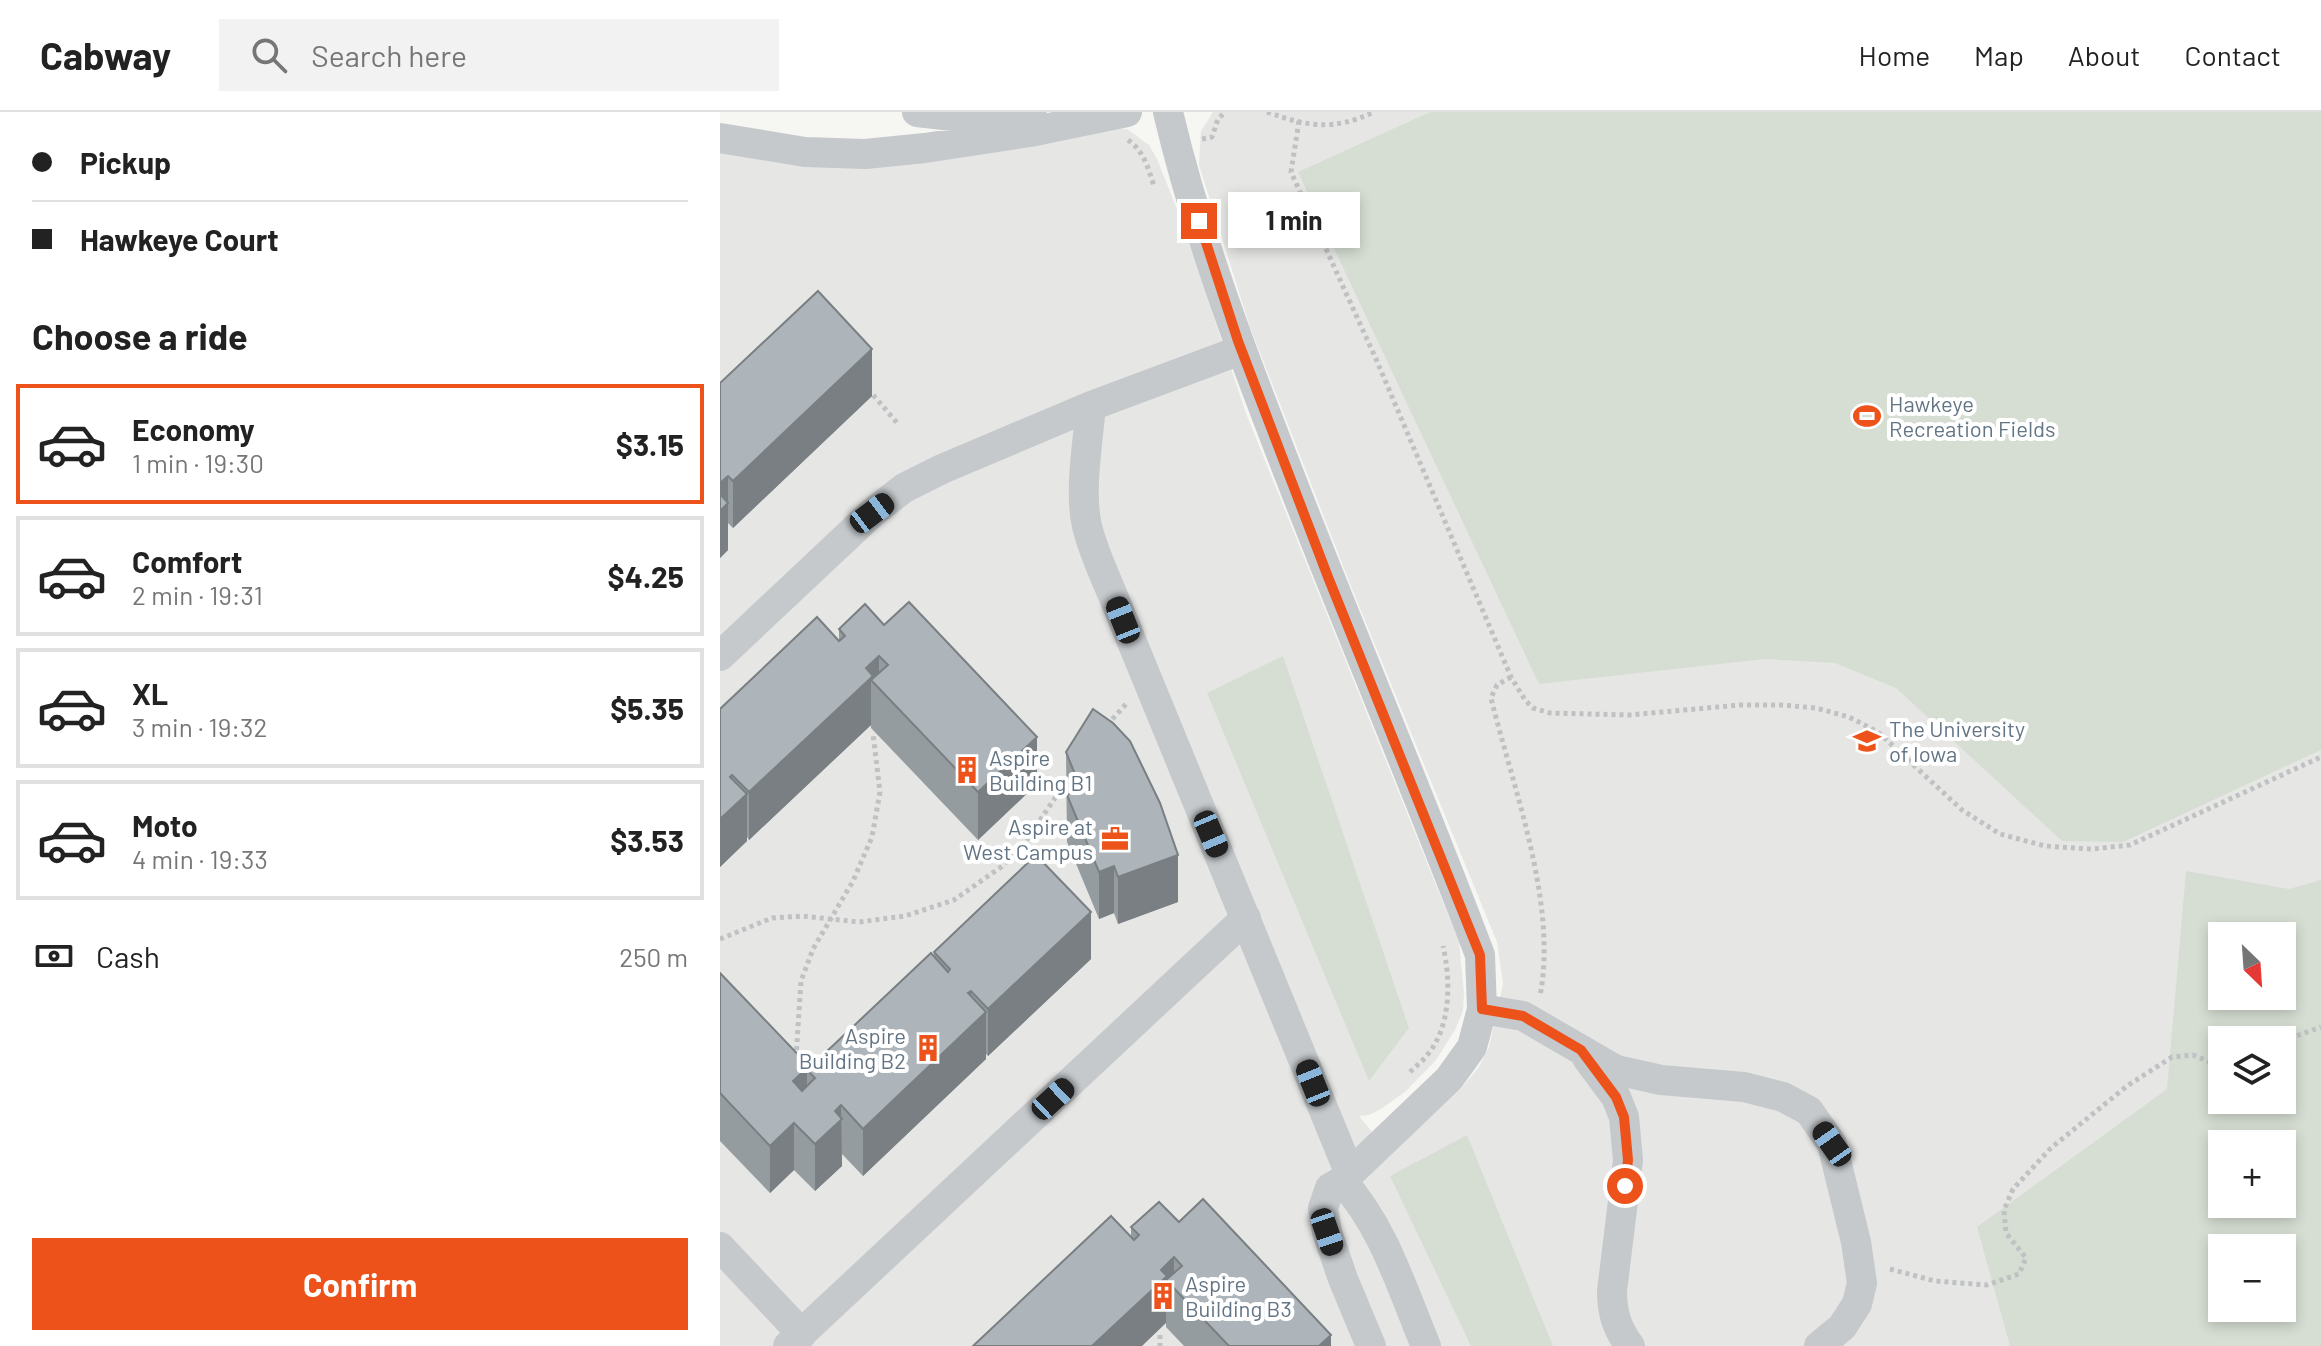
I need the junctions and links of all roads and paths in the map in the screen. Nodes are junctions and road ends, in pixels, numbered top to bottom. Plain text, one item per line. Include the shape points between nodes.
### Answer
1 (917, 112) edge
2 (1058, 112) edge
3 (1127, 112) edge
4 (1168, 112) edge
5 (1267, 112) edge
6 (1374, 112) edge
7 (1299, 121) junction
8 (720, 138) edge
9 (1143, 155) dead end
10 (1159, 198) dead end
11 (1241, 350) junction
12 (868, 389) edge
13 (1091, 406) junction
14 (899, 425) dead end
15 (720, 656) edge
16 (1511, 677) junction
17 (1130, 700) dead end
18 (1102, 730) edge
19 (873, 734) dead end
20 (2321, 757) edge
21 (1075, 768) edge
22 (1246, 918) junction
23 (830, 919) junction
24 (720, 939) edge
25 (1442, 942) dead end
26 (1482, 1009) junction
27 (1535, 1022) junction
28 (2321, 1027) edge
29 (2296, 1036) edge
30 (1581, 1050) junction
31 (2208, 1061) edge
32 (795, 1070) edge
33 (1406, 1075) dead end
34 (1346, 1178) junction
35 (720, 1247) edge
36 (1859, 1260) junction
37 (1160, 1335) dead end
38 (795, 1340) edge
39 (1160, 1346) edge
40 (1371, 1346) edge
41 (1426, 1346) edge
42 (1630, 1346) edge
43 (1819, 1346) edge

1 - 2 street via 1017,117
3 - 8 street via 1030,132 865,154 805,152
4 - 11 street
5 - 7 path
6 - 7 path via 1342,125
7 - 16 path via 1291,172
9 - 10 path
11 - 13 street
11 - 26 street via 1480,955
12 - 14 path
13 - 15 street via 904,488
13 - 22 street via 1087,524
16 - 20 path via 1533,708 1550,713 1629,715 1781,705 1849,717 1878,732 1962,810 2000,834 2045,846 2130,845
16 - 27 path via 1497,685 1491,698 1537,873 1546,970
17 - 18 path
19 - 23 path via 880,792 872,837
21 - 23 path via 1021,848 954,900 905,916 859,922
22 - 34 street
22 - 38 street
23 - 24 path via 772,918
23 - 32 path via 801,981
25 - 33 path via 1448,992 1442,1029 1429,1053
26 - 27 street
26 - 34 street via 1472,1047 1449,1079
27 - 30 street
28 - 29 path
30 - 36 street via 1636,1076 1744,1087 1783,1097 1809,1111 1832,1144
30 - 42 street via 1624,1117 1628,1160 1612,1308
31 - 36 path via 2193,1055 2172,1057 2127,1086 2041,1158 2013,1189 2004,1210 2006,1233 2026,1258 2019,1274 1987,1285 1935,1281
34 - 40 street via 1330,1188 1323,1208 1343,1279
34 - 41 street via 1378,1232
35 - 38 street
36 - 43 street via 1862,1283 1857,1304 1842,1327
37 - 39 path

